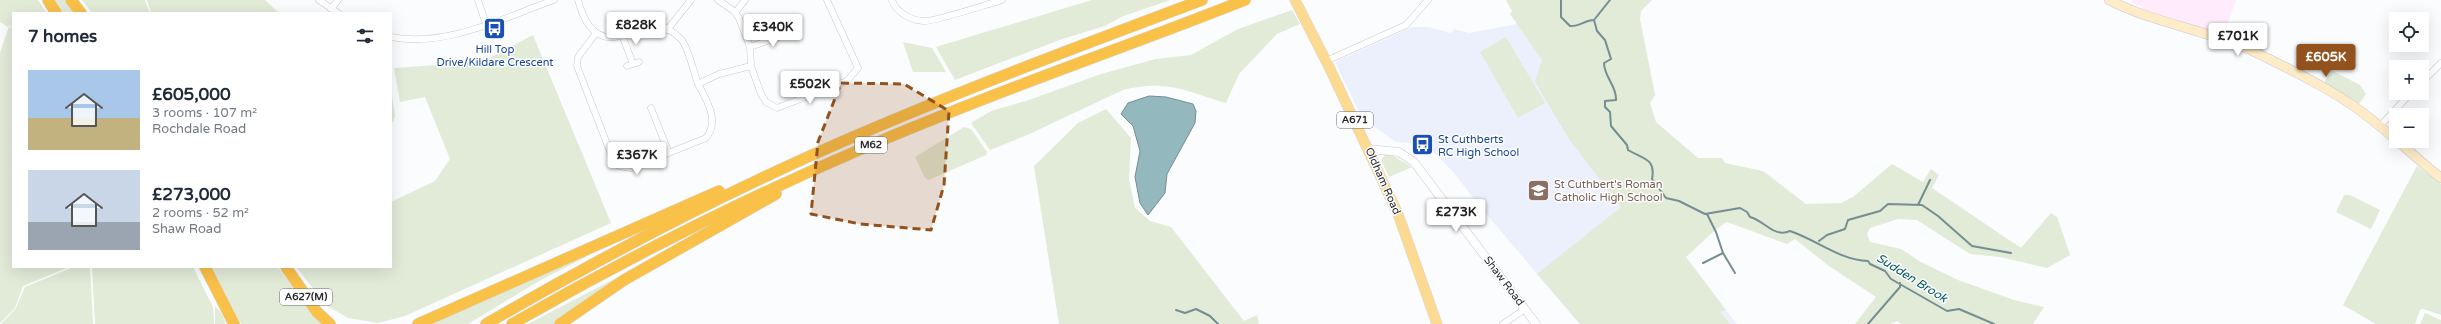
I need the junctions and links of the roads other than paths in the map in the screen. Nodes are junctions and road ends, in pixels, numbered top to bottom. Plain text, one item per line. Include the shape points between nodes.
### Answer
1 (48, 0) edge
2 (71, 0) edge
3 (319, 0) edge
4 (338, 0) edge
5 (478, 0) edge
6 (554, 0) edge
7 (578, 0) edge
8 (691, 0) edge
9 (718, 0) edge
10 (745, 0) edge
11 (827, 0) edge
12 (892, 0) edge
13 (1002, 0) edge
14 (1202, 0) edge
15 (1245, 0) edge
16 (1294, 0) edge
17 (1428, 0) edge
18 (2109, 0) edge
19 (536, 3) edge
20 (332, 8) junction
21 (55, 12) edge
22 (80, 12) edge
23 (337, 12) edge
24 (735, 13) junction
25 (486, 24) junction
26 (667, 30) junction
27 (596, 33) junction
28 (790, 33) dead end
29 (622, 35) junction
30 (392, 37) edge
31 (750, 47) junction
32 (1326, 61) junction
33 (2441, 63) edge
34 (633, 64) dead end
35 (751, 66) junction
36 (2429, 75) edge
37 (698, 84) junction
38 (2404, 100) edge
39 (651, 108) dead end
40 (2379, 127) junction
41 (859, 134) junction
42 (1369, 149) junction
43 (669, 153) junction
44 (841, 157) junction
45 (2441, 178) edge
46 (206, 268) edge
47 (287, 268) edge
48 (1525, 309) junction
49 (234, 324) edge
50 (330, 324) edge
51 (418, 324) edge
52 (486, 324) edge
53 (512, 324) edge
54 (560, 324) edge
55 (1437, 324) edge
56 (1503, 324) edge
57 (1536, 324) edge

1 - 21 highway
2 - 22 highway
3 - 20 street
4 - 20 street
5 - 25 street
6 - 19 street
7 - 27 street via 587,24
8 - 26 street
9 - 24 street
10 - 24 street
11 - 35 street via 858,68 848,81 777,108 766,102 761,94
12 - 13 street via 894,7 910,18 925,22
14 - 41 highway, M62
15 - 44 highway, M62 via 962,107
16 - 32 main road, Oldham Road / A671
17 - 32 street via 1406,25
18 - 40 main road via 2154,20 2211,35 2256,53 2354,106
19 - 25 street
20 - 23 street
24 - 31 street
25 - 30 street via 453,36 409,41
26 - 29 street via 649,23
26 - 37 street via 682,39
27 - 29 street via 614,38
27 - 43 street via 578,57 577,66 614,162 619,166 631,168
28 - 31 street
29 - 34 street
31 - 35 street
32 - 42 main road, Oldham Road / A671
33 - 36 street
35 - 37 street via 719,74
37 - 43 street via 710,111 713,127 706,138
38 - 40 street
39 - 43 street
40 - 45 main road
41 - 51 highway, M62 via 750,178
41 - 52 highway, M62 via 673,221 582,268
42 - 48 street, Shaw Road via 1399,152 1414,162
42 - 55 main road, Oldham Road / A671 via 1398,214
44 - 53 highway, M62 via 666,240
44 - 54 highway, M62 via 624,280
46 - 49 highway
47 - 50 highway, A627(M) via 321,317
48 - 56 street
48 - 57 street, Shaw Road

